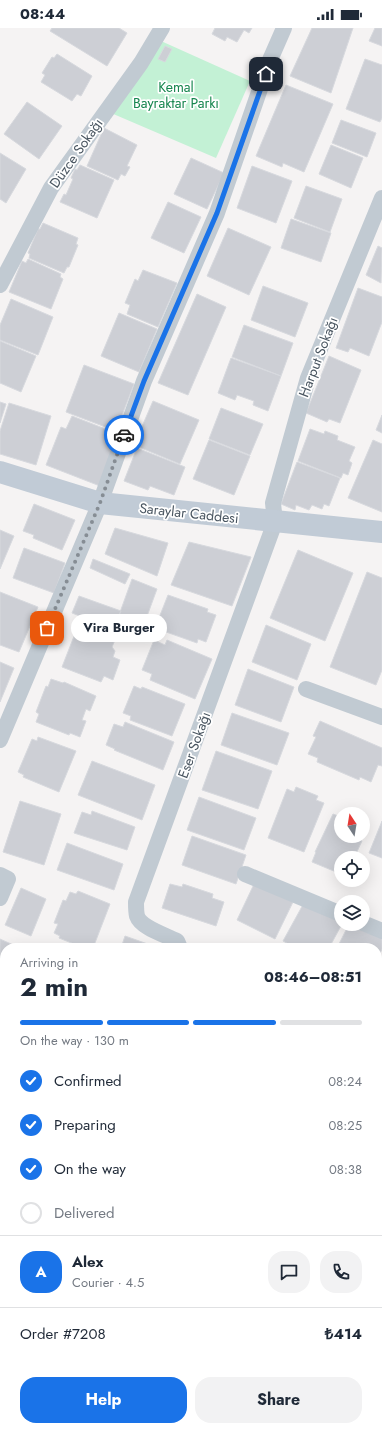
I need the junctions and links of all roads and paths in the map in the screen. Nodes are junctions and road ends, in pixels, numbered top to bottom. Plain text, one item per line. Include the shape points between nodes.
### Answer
1 (162, 28) edge
2 (284, 28) edge
3 (382, 198) edge
4 (0, 285) edge
5 (0, 472) edge
6 (100, 503) junction
7 (275, 522) junction
8 (382, 532) edge
9 (306, 689) dead end
10 (382, 717) edge
11 (0, 740) edge
12 (245, 874) dead end
13 (0, 875) edge
14 (0, 898) edge
15 (334, 911) edge
16 (370, 926) edge
17 (382, 931) edge
18 (178, 943) edge

1 - 4 street, Düzce Sokağı via 141,63 51,188
2 - 6 street via 270,60 217,213 144,381
3 - 7 street, Harput Sokağı via 308,378 273,503
5 - 6 street, Saraylar Caddesi
6 - 7 street, Saraylar Caddesi
6 - 11 street
7 - 8 street, Saraylar Caddesi
7 - 18 street, Eser Sokağı via 136,902 137,916 146,927
9 - 10 street
12 - 15 street
13 - 14 street via 8,879
16 - 17 street

